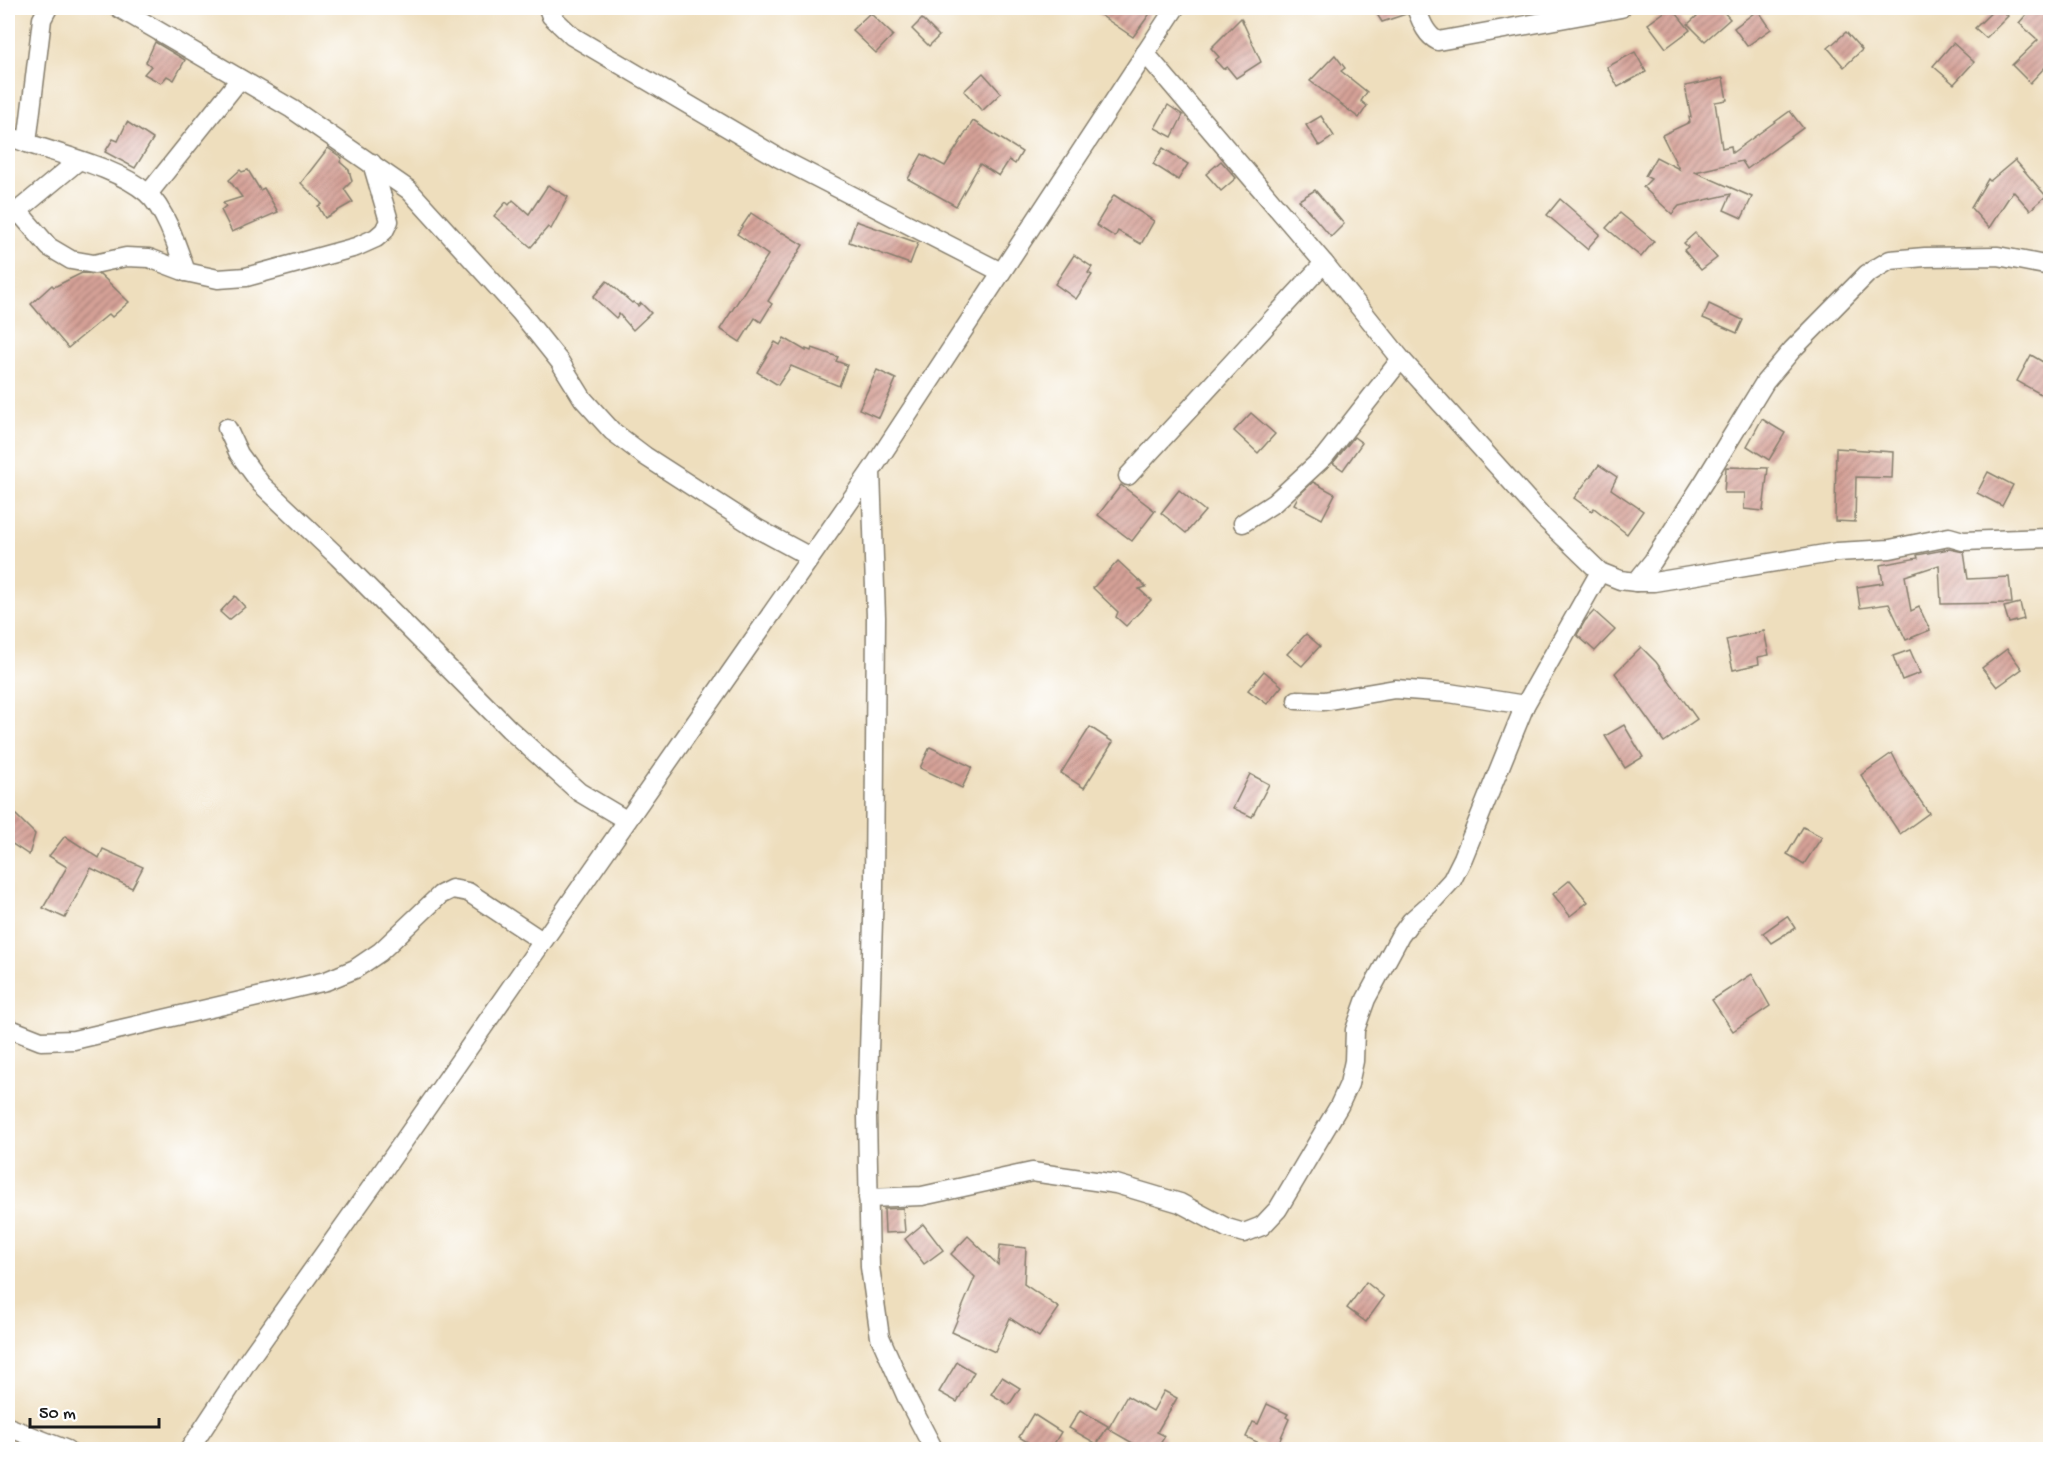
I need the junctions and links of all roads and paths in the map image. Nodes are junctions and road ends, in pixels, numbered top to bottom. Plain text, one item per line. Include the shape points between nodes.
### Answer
1 (48, 8) edge
2 (119, 8) edge
3 (548, 8) edge
4 (1175, 8) edge
5 (1416, 8) edge
6 (1621, 8) edge
7 (1145, 53) junction
8 (240, 79) junction
9 (8, 136) edge
10 (27, 143) junction
11 (78, 161) junction
12 (372, 163) junction
13 (148, 194) junction
14 (13, 215) edge
15 (1324, 263) junction
16 (2050, 266) edge
17 (186, 272) junction
18 (1001, 272) junction
19 (1401, 359) junction
20 (227, 428) dead end
21 (871, 471) junction
22 (1128, 476) dead end
23 (1243, 523) dead end
24 (2050, 538) edge
25 (810, 557) junction
26 (1599, 572) junction
27 (1636, 582) junction
28 (1297, 700) dead end
29 (1525, 705) junction
30 (626, 820) junction
31 (542, 941) junction
32 (8, 1028) edge
33 (868, 1198) junction
34 (8, 1427) edge
35 (67, 1449) edge
36 (189, 1449) edge
37 (934, 1449) edge

1 - 10 street via 42,19
2 - 8 street
3 - 18 street via 572,36 778,158
4 - 7 street
5 - 6 street via 1431,38 1438,41
7 - 15 street
7 - 18 street
8 - 12 street
8 - 13 street
9 - 10 street
10 - 11 street
11 - 13 street via 118,175
11 - 14 street
12 - 17 street via 389,221 376,238 246,277 218,279
12 - 25 street via 409,190 520,312 612,431 758,529
13 - 17 street via 168,223
14 - 17 street via 49,248 72,260 94,264 126,257 149,258
15 - 19 street
15 - 22 street
16 - 27 street via 1998,256 1925,257 1890,260 1867,274 1765,381 1706,480
18 - 21 street
19 - 23 street via 1324,457 1274,503
19 - 26 street via 1544,518
20 - 30 street via 261,484 509,729 579,792
21 - 25 street
21 - 33 street via 876,628
24 - 27 street via 1963,541 1949,537 1890,549 1837,552
25 - 30 street
26 - 27 street
26 - 29 street
28 - 29 street via 1324,701 1395,689
29 - 33 street via 1452,880 1400,936 1366,999 1355,1030 1349,1084 1339,1106 1278,1209 1262,1226 1244,1233 1180,1203 1116,1184 1032,1172 922,1196
30 - 31 street
31 - 32 street via 468,892 452,889 440,895 380,952 355,969 326,981 74,1040 41,1041
31 - 36 street
33 - 37 street via 870,1267 880,1337
34 - 35 street

